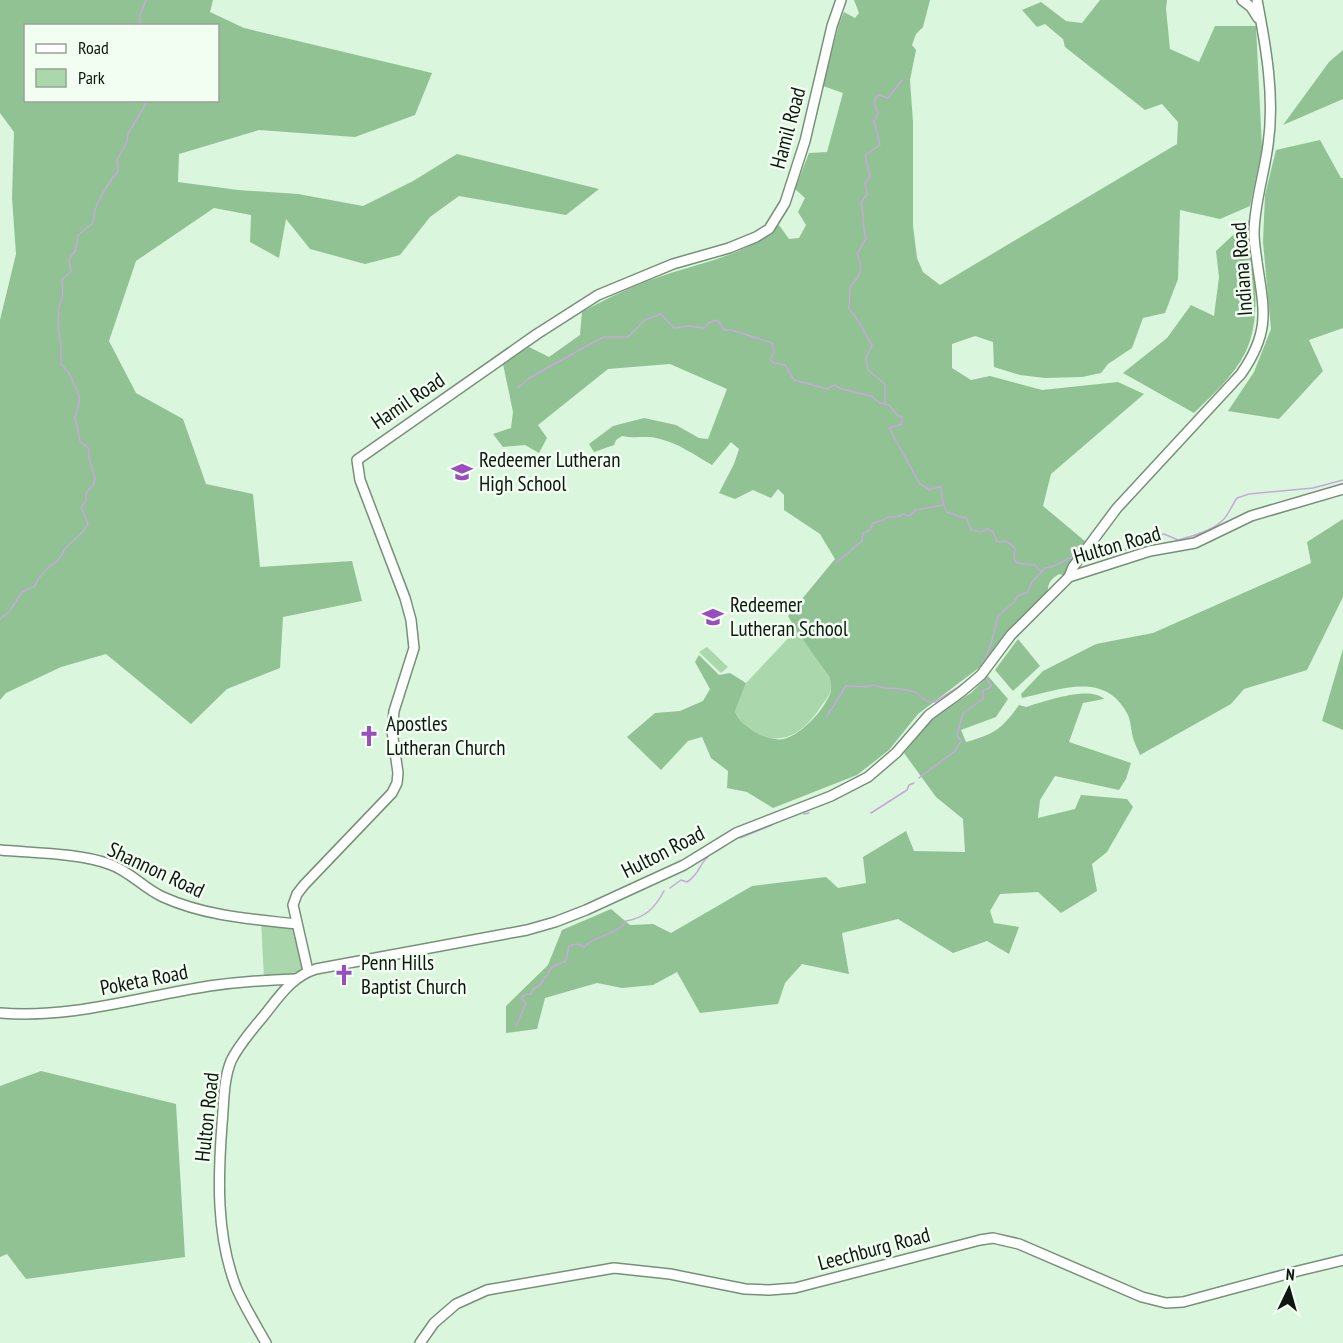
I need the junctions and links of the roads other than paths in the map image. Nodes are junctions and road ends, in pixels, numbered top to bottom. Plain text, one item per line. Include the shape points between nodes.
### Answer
1 (841, 0) edge
2 (1242, 0) edge
3 (1257, 0) edge
4 (1261, 23) junction
5 (1343, 489) edge
6 (1069, 577) junction
7 (0, 850) edge
8 (296, 924) junction
9 (308, 971) junction
10 (295, 979) junction
11 (0, 1013) edge
12 (1343, 1260) edge
13 (266, 1343) edge
14 (420, 1343) edge

1 - 8 street, Hamil Road via 805,141 785,203 769,229 738,244 673,264 591,300 357,460 360,480 411,620 414,648 394,711 392,731 397,783 297,894 293,905
2 - 4 street
3 - 4 street, Indiana Road
4 - 6 street, Indiana Road via 1271,109 1254,235 1264,309 1262,334 1241,374 1117,508
5 - 6 street, Hulton Road via 1251,516 1195,543 1150,551
6 - 9 street, Hulton Road via 1011,635 974,682 929,715 880,767 844,790 748,827 684,865 555,922
7 - 8 street, Shannon Road via 99,861 125,870 160,896 203,912
8 - 9 street, Hamil Road
9 - 10 street, Hulton Road
10 - 11 street, Poketa Road via 207,986 63,1013
10 - 13 street, Hulton Road via 231,1062 220,1150 219,1194 226,1253 237,1288
12 - 14 street, Leechburg Road via 1183,1302 1166,1303 993,1238 795,1288 746,1289 614,1268 487,1290 456,1304 434,1323

